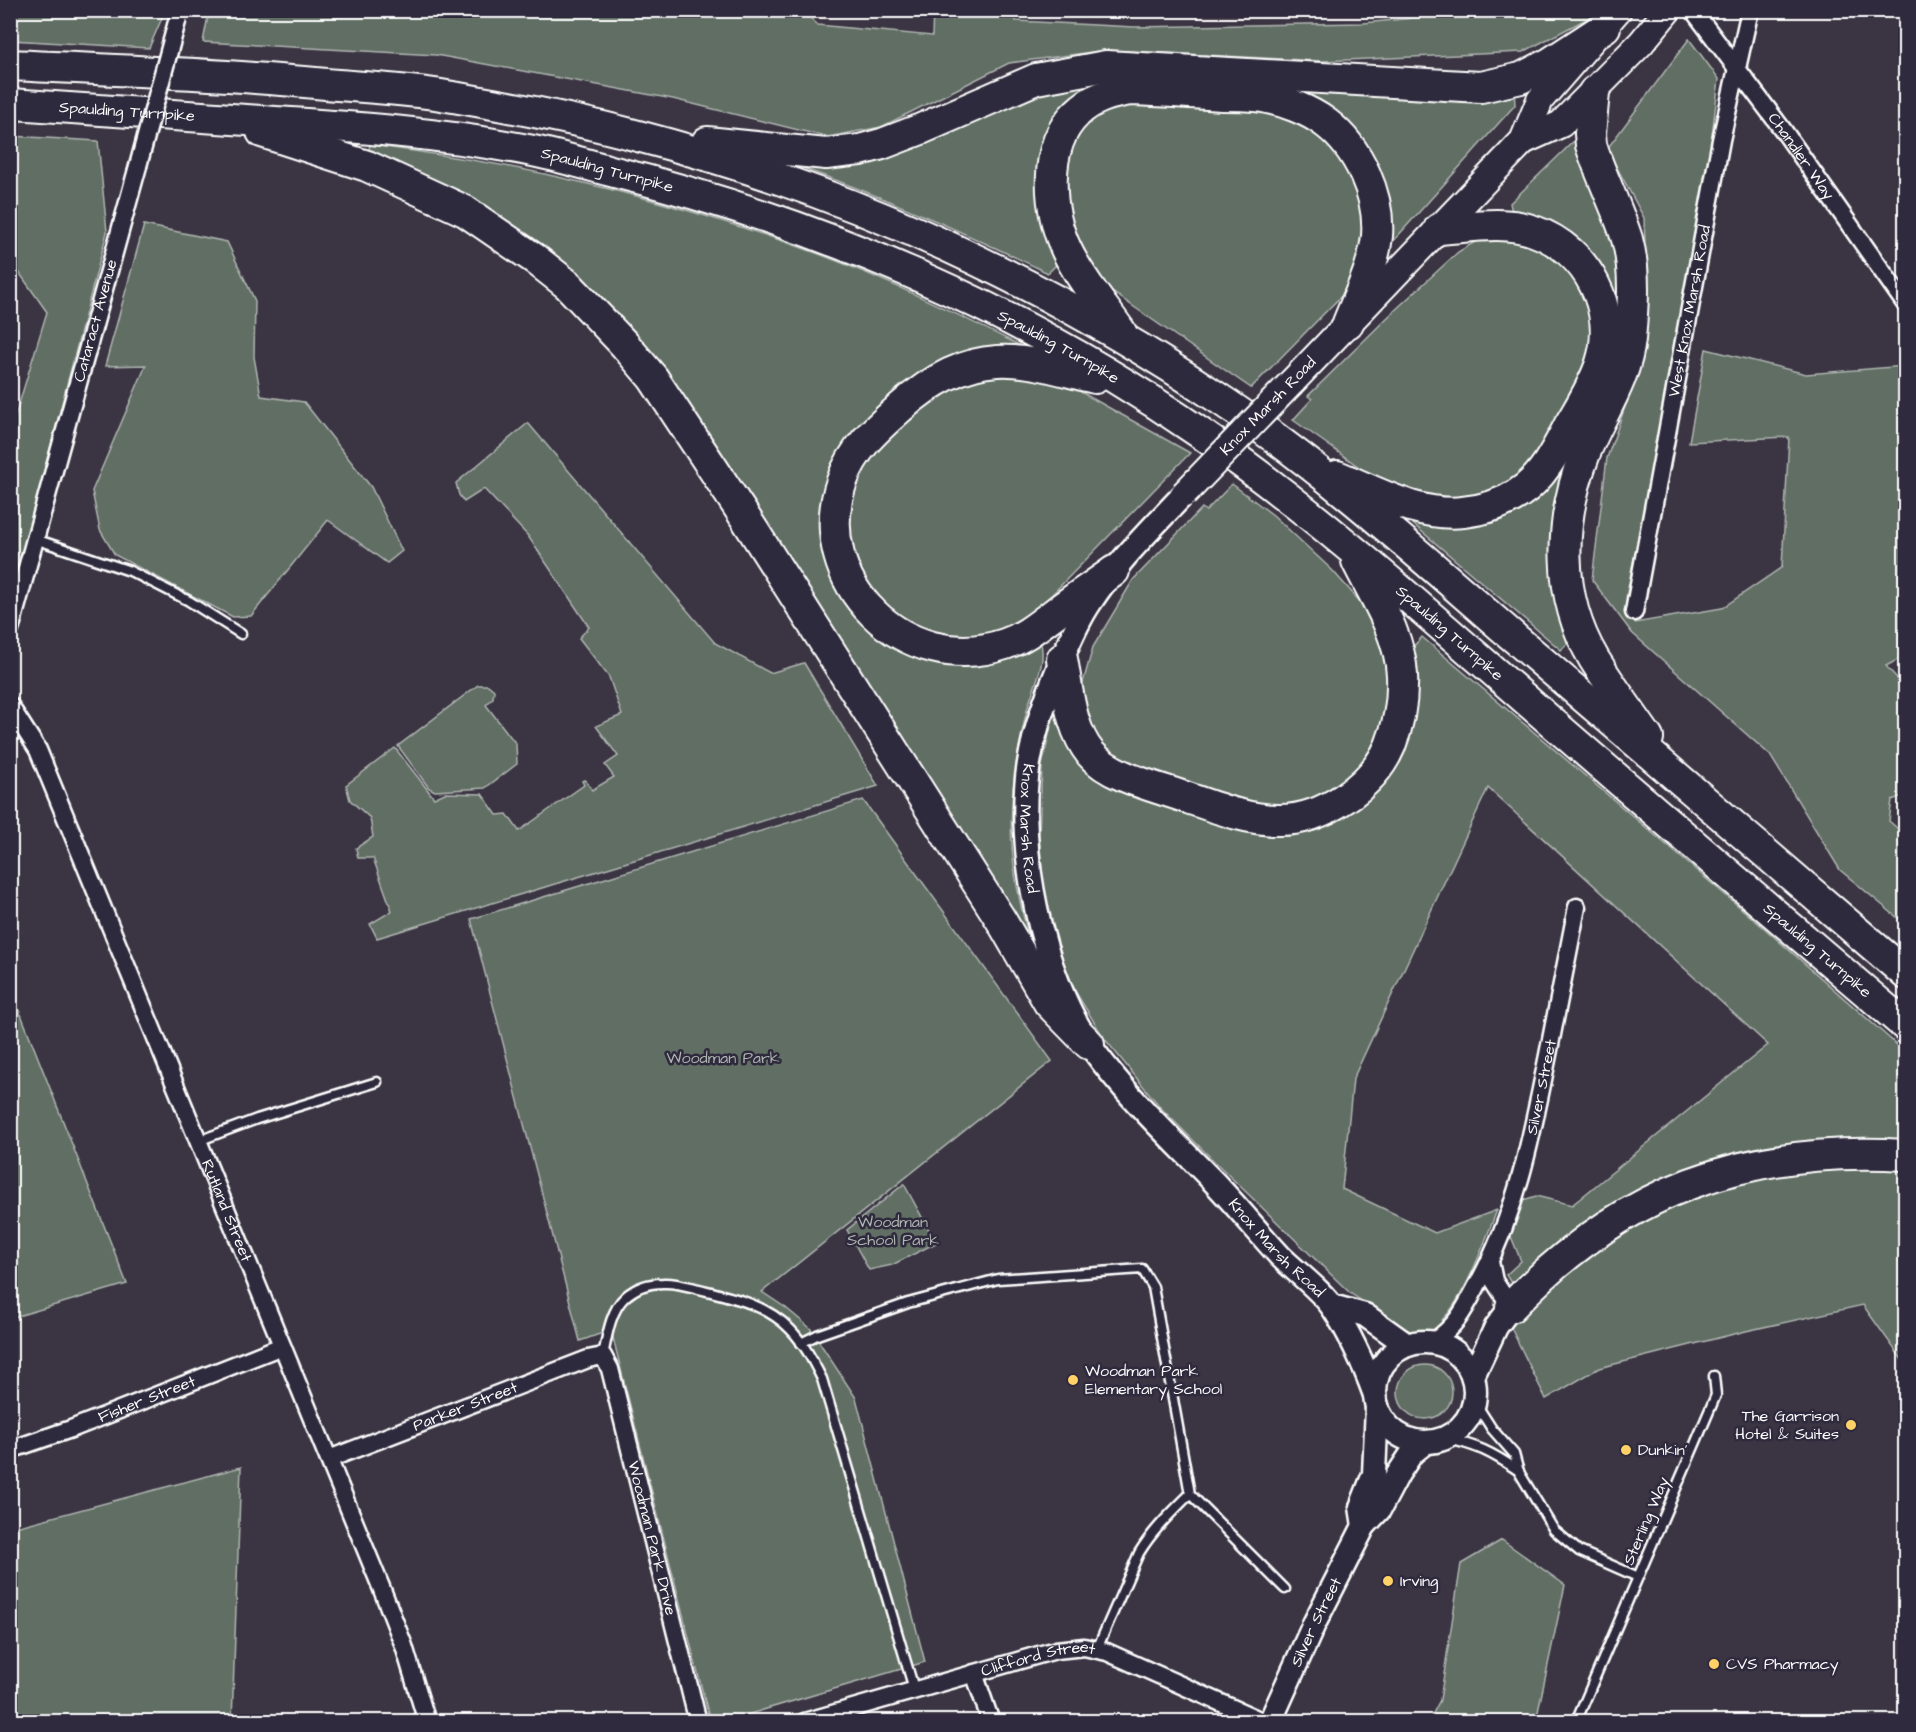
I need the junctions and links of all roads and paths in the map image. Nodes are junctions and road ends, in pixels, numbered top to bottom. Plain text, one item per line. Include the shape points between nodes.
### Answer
1 (1668, 10) edge
2 (1693, 10) edge
3 (1750, 10) edge
4 (179, 14) edge
5 (1612, 19) edge
6 (10, 66) edge
7 (1737, 66) junction
8 (1594, 92) junction
9 (10, 104) edge
10 (213, 117) junction
11 (634, 135) junction
12 (1523, 141) junction
13 (1439, 230) junction
14 (1905, 305) edge
15 (1348, 323) junction
16 (1126, 339) junction
17 (1124, 385) junction
18 (1310, 464) junction
19 (1184, 494) joint
20 (36, 539) junction
21 (1352, 550) junction
22 (1114, 571) junction
23 (1634, 612) dead end
24 (10, 630) edge
25 (241, 634) dead end
26 (1062, 659) junction
27 (10, 706) edge
28 (1672, 772) junction
29 (1577, 907) dead end
30 (1905, 974) edge
31 (1905, 1026) edge
32 (1089, 1044) junction
33 (377, 1082) dead end
34 (198, 1141) junction
35 (1905, 1155) edge
36 (1490, 1262) junction
37 (1332, 1306) junction
38 (1511, 1307) junction
39 (1433, 1342) junction
40 (801, 1343) junction
41 (1407, 1345) junction
42 (282, 1346) junction
43 (603, 1356) junction
44 (1473, 1376) junction
45 (1714, 1376) dead end
46 (1376, 1401) junction
47 (1474, 1401) junction
48 (1435, 1440) junction
49 (10, 1450) edge
50 (328, 1460) junction
51 (1519, 1472) junction
52 (1190, 1494) junction
53 (1364, 1526) junction
54 (1638, 1577) junction
55 (1285, 1589) dead end
56 (1097, 1649) junction
57 (974, 1673) junction
58 (914, 1689) junction
59 (427, 1722) edge
60 (698, 1722) edge
61 (804, 1722) edge
62 (991, 1722) edge
63 (1264, 1722) edge
64 (1270, 1722) edge
65 (1576, 1722) edge

1 - 8 main road, Knox Marsh Road
2 - 7 street, Chandler Way
3 - 7 street, West Knox Marsh Road
4 - 20 street, Cataract Avenue, bridge
5 - 11 highway via 1550,63 1521,78 1481,87 1106,66 1036,78 891,140 843,153
5 - 12 main road, Knox Marsh Road via 1540,100
6 - 11 highway via 284,80 430,94
7 - 14 street, Chandler Way
7 - 23 street, West Knox Marsh Road
8 - 12 main road, Knox Marsh Road via 1561,124
8 - 28 highway via 1591,145 1627,240 1633,276 1632,308 1630,342 1621,377 1574,485 1564,543 1566,571 1578,625 1594,658
9 - 10 highway, Spaulding Turnpike
10 - 17 highway, Spaulding Turnpike via 404,130 466,139 537,152 711,198 812,232 930,280
10 - 32 highway via 367,166 465,211 568,285 625,345 653,378 741,511 1050,1003
11 - 16 highway via 792,183 881,217 1020,281
12 - 13 main road, Knox Marsh Road
13 - 15 main road, Knox Marsh Road
13 - 18 highway via 1518,226 1561,244 1583,266 1603,305 1606,334 1596,376 1570,424 1538,477 1520,493 1503,502 1461,512 1433,512 1412,506
15 - 16 highway via 1377,236 1368,182 1346,142 1310,114 1262,97 1131,90 1111,93 1077,113 1055,154 1051,186 1055,215 1067,250
15 - 19 main road, Knox Marsh Road, bridge
16 - 18 highway via 1223,401
17 - 21 highway, Spaulding Turnpike via 1200,433
17 - 22 highway via 1027,362 983,362 953,371 907,402 870,435 849,465 835,516 841,559 860,598 900,634 934,647 970,651 1005,644 1038,628
18 - 28 highway
19 - 22 main road, Knox Marsh Road
20 - 24 street, Cataract Avenue
20 - 25 lane via 130,571 189,601
21 - 26 highway via 1398,649 1402,674 1399,718 1389,748 1375,770 1331,807 1306,817 1278,820 1248,816 1116,772 1092,755 1078,735
21 - 31 highway, Spaulding Turnpike
22 - 26 main road, Knox Marsh Road via 1089,604
26 - 32 main road, Knox Marsh Road via 1043,704 1029,766 1028,867 1048,953
27 - 34 street, Rutland Street via 38,750
28 - 30 highway
29 - 36 street, Silver Street via 1527,1160
32 - 37 main road, Knox Marsh Road via 1151,1118
33 - 34 lane
34 - 42 street, Rutland Street
35 - 38 highway via 1799,1156 1700,1180 1611,1222 1558,1261
36 - 38 street via 1494,1281
36 - 39 street, Silver Street via 1460,1318
37 - 41 main road, Knox Marsh Road via 1365,1315
37 - 46 main road, Knox Marsh Road via 1364,1364
38 - 44 main road via 1496,1327
39 - 41 main road
39 - 44 main road via 1461,1358
40 - 43 lane via 790,1329 744,1300 663,1282 635,1290 623,1299 615,1311
40 - 52 lane via 908,1303 998,1279 1142,1269 1153,1287
40 - 58 lane via 822,1379
41 - 46 main road via 1396,1351 1380,1370
42 - 49 street, Fisher Street
42 - 50 street, Rutland Street
43 - 50 street, Parker Street
43 - 60 street, Woodman Park Drive via 610,1369
44 - 47 main road
45 - 54 lane, Sterling Way via 1716,1395
46 - 48 main road via 1384,1421 1395,1432 1410,1440
46 - 53 main road, Silver Street via 1374,1474 1361,1507
47 - 48 main road via 1455,1432
47 - 51 lane, Sterling Way via 1514,1454
48 - 51 lane, Sterling Way via 1472,1444 1495,1454
48 - 53 main road, Silver Street via 1412,1453 1379,1510
50 - 59 street, Rutland Street via 404,1646
51 - 54 lane, Sterling Way via 1546,1519 1566,1542
52 - 55 lane
52 - 56 lane via 1158,1525 1139,1553
53 - 64 main road, Silver Street
54 - 65 lane, Sterling Way
56 - 57 street, Clifford Street via 1056,1650
56 - 63 street, Clifford Street
57 - 58 street, Clifford Street
57 - 62 street
58 - 61 street, Clifford Street

